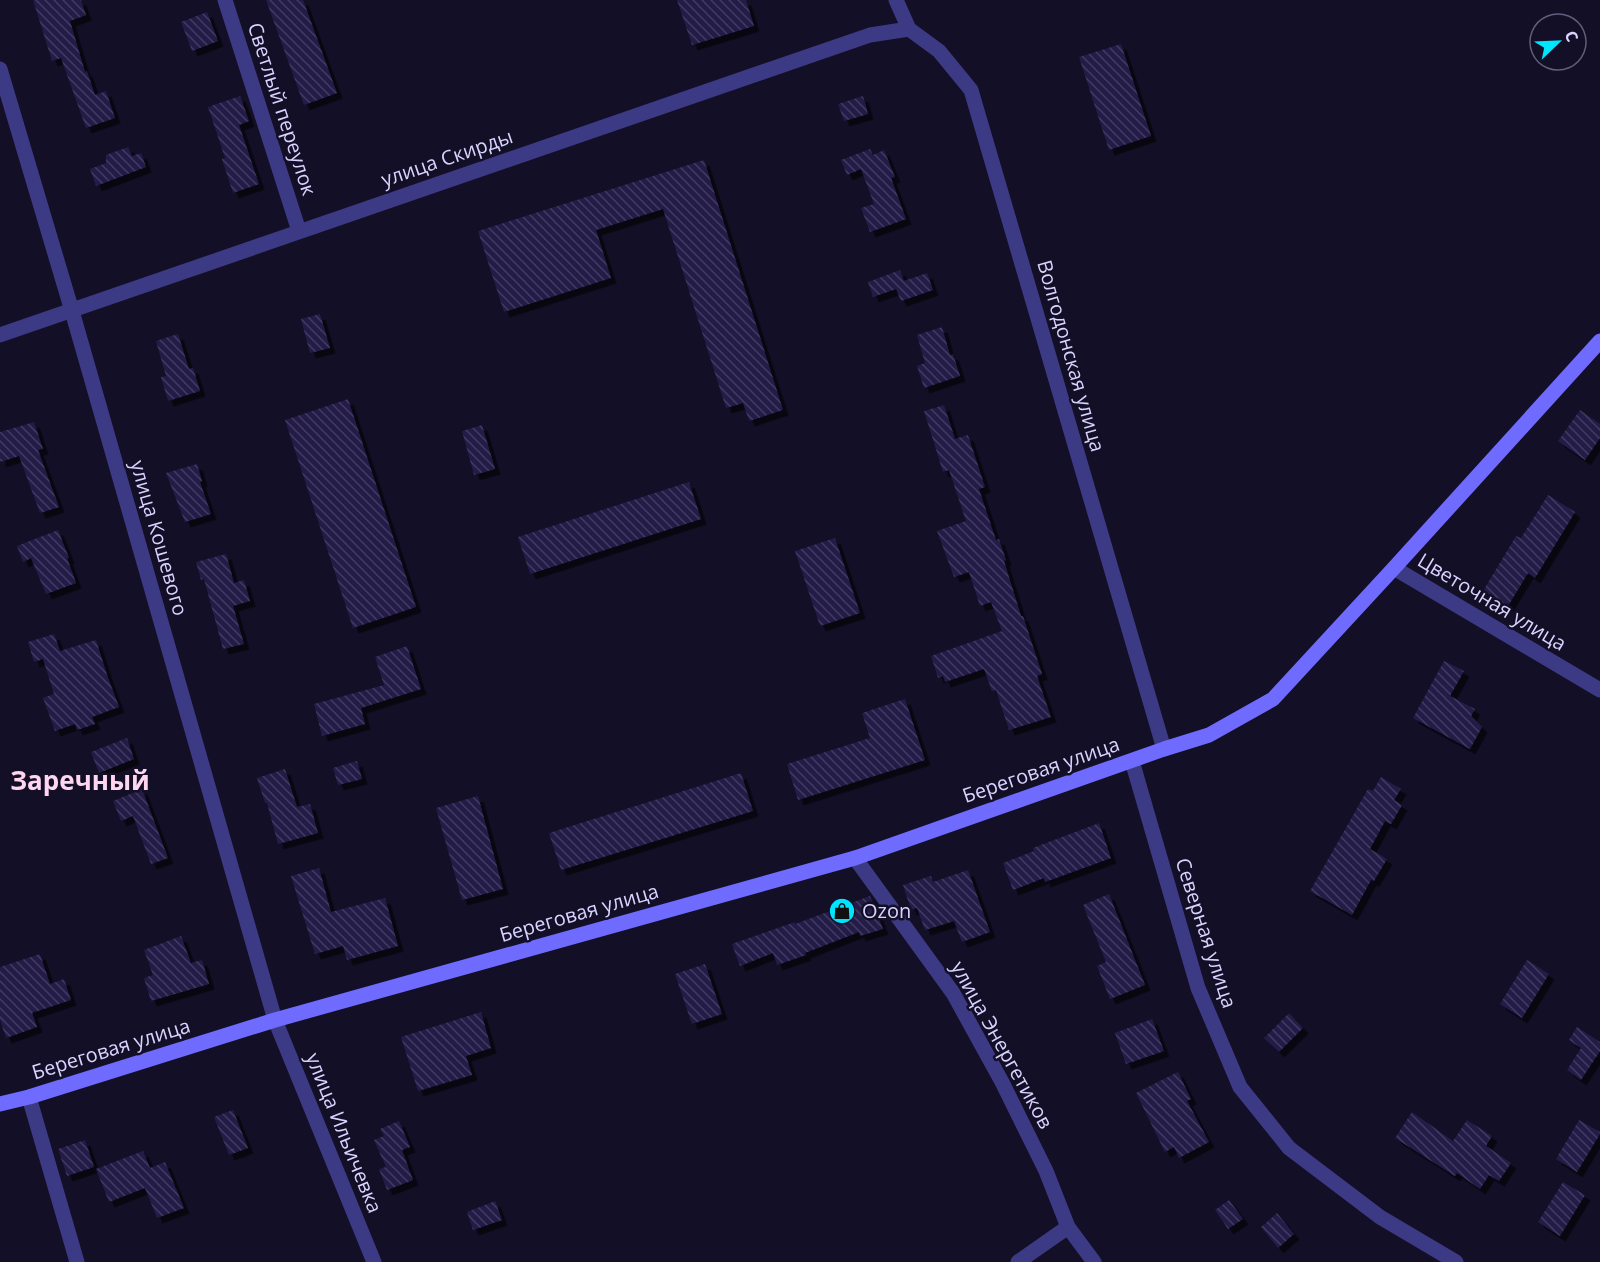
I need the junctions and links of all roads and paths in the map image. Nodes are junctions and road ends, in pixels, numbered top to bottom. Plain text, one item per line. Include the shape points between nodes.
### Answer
1 (225, 0) edge
2 (896, 0) edge
3 (909, 29) junction
4 (0, 69) edge
5 (299, 231) junction
6 (72, 311) junction
7 (0, 335) edge
8 (1600, 341) edge
9 (1394, 568) junction
10 (1600, 690) edge
11 (1164, 749) junction
12 (1132, 761) junction
13 (855, 858) junction
14 (275, 1020) junction
15 (29, 1097) junction
16 (0, 1104) edge
17 (1068, 1227) junction
18 (77, 1262) edge
19 (374, 1262) edge
20 (1018, 1262) edge
21 (1094, 1262) edge
22 (1456, 1262) edge

1 - 5 street, Светлый переулок
2 - 3 street, Волгодонская улица
3 - 5 street, улица Скирды via 870,35
3 - 11 street, Волгодонская улица via 939,51 972,90
4 - 6 street, улица Кошевого
5 - 6 street, улица Скирды
6 - 7 street, улица Скирды
6 - 14 street, улица Кошевого
8 - 9 main road, Береговая улица
9 - 10 street, Цветочная улица
9 - 11 main road, Береговая улица via 1274,699 1209,735
11 - 12 main road, Береговая улица
12 - 13 main road, Береговая улица
12 - 22 street, Северная улица via 1198,988 1240,1087 1289,1148 1380,1217
13 - 14 main road, Береговая улица
13 - 17 street, улица Энергетиков via 953,993 1046,1171
14 - 15 main road, Береговая улица
14 - 19 street, улица Ильичевка
15 - 16 main road, Береговая улица
15 - 18 street
17 - 20 street
17 - 21 street, улица Энергетиков

